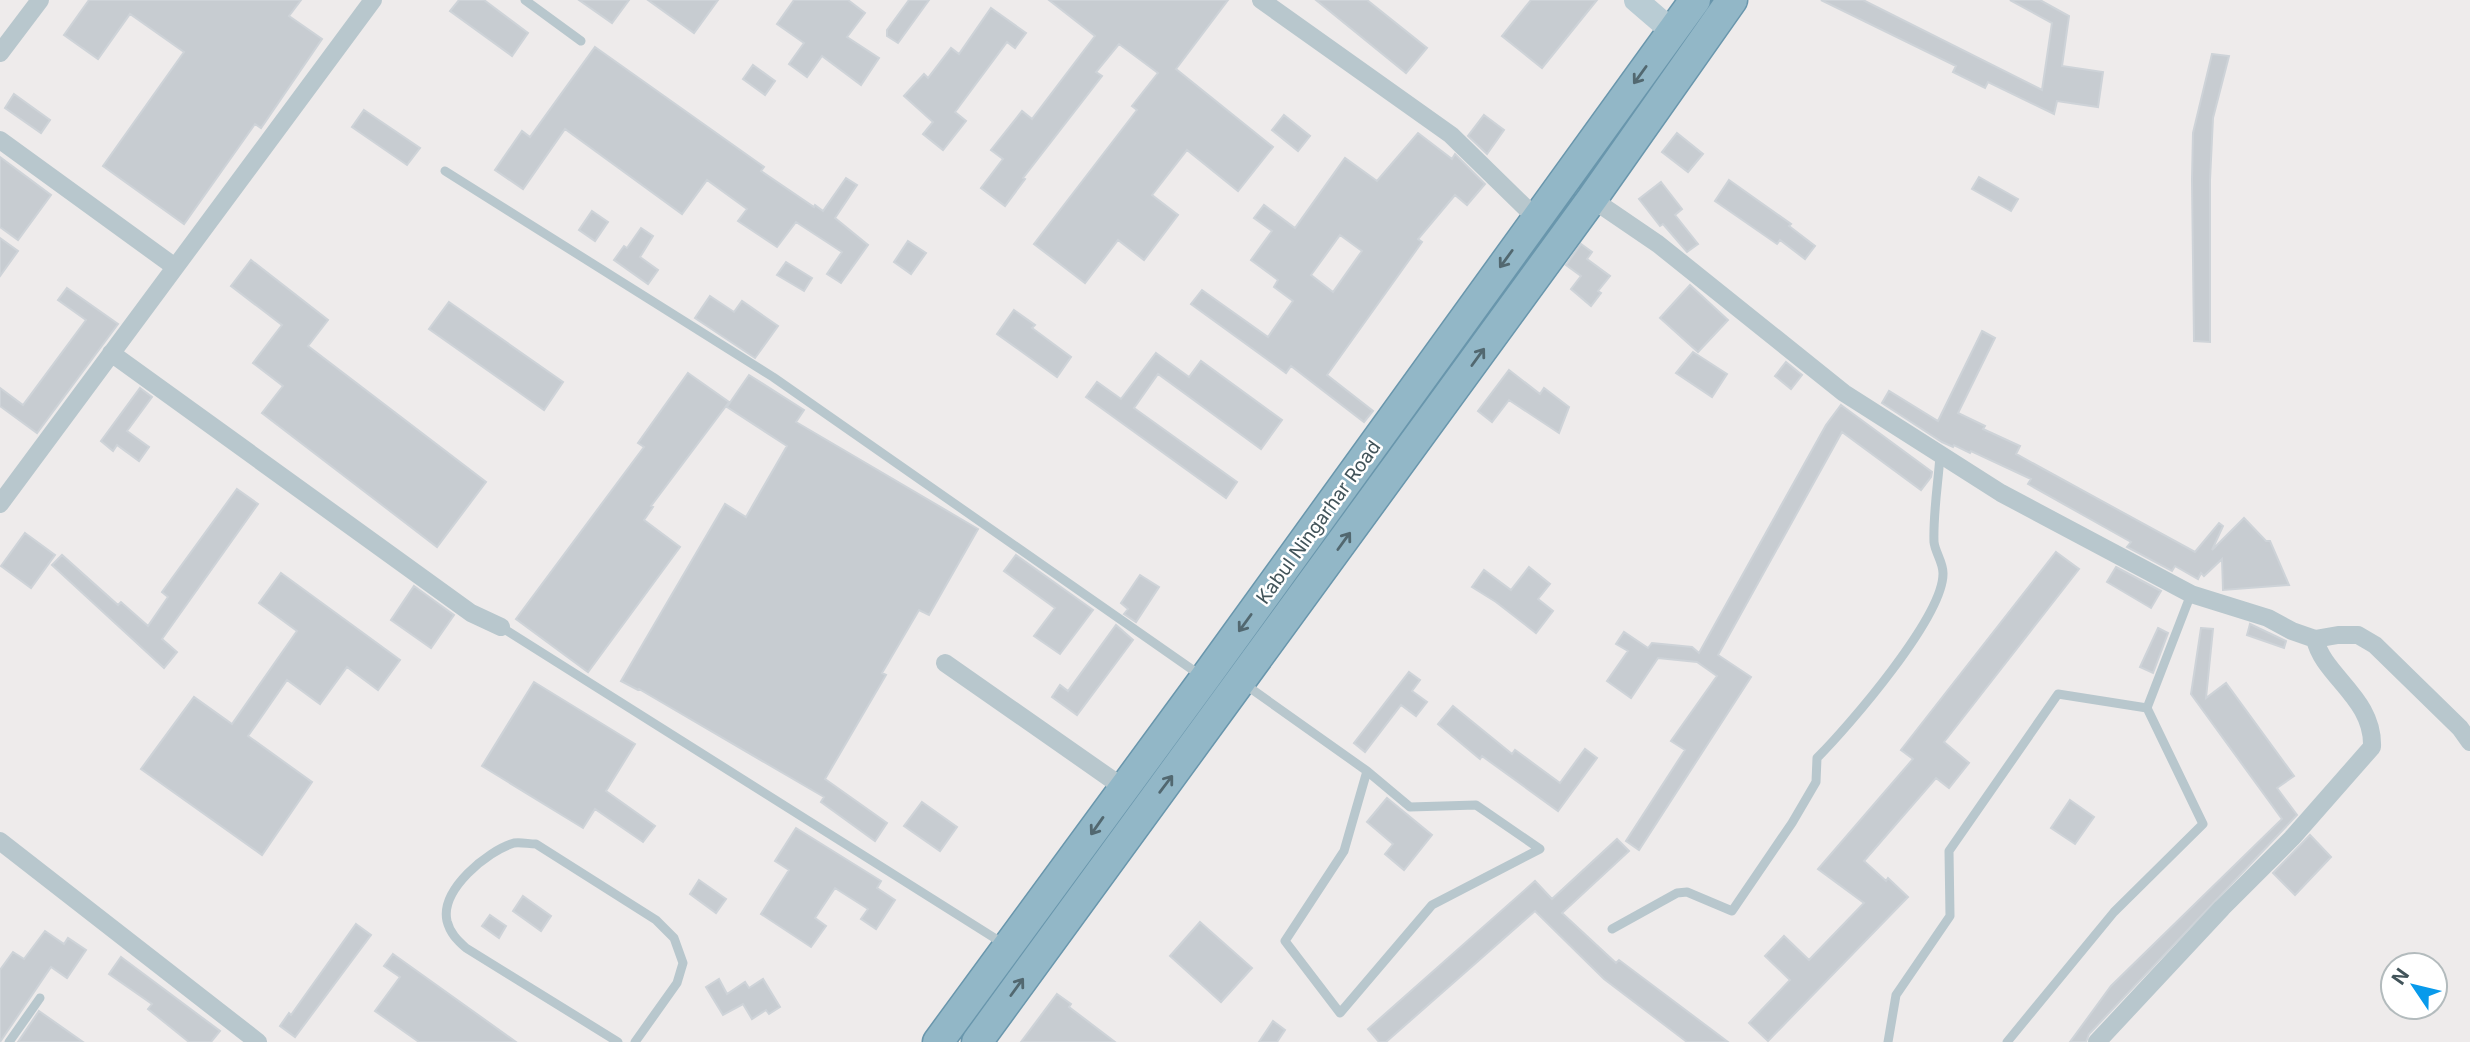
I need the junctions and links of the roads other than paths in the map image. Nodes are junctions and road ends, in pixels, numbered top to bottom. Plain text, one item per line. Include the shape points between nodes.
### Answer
1 (40, 0) edge
2 (373, 0) edge
3 (525, 0) edge
4 (1261, 0) edge
5 (1636, 0) edge
6 (1695, 0) edge
7 (1732, 0) edge
8 (1672, 31) junction
9 (581, 41) dead end
10 (0, 53) edge
11 (0, 140) edge
12 (445, 171) dead end
13 (1592, 199) junction
14 (1536, 218) junction
15 (175, 267) junction
16 (111, 354) junction
17 (1940, 456) junction
18 (0, 504) edge
19 (1289, 561) junction
20 (1316, 580) junction
21 (2191, 594) junction
22 (501, 627) joint
23 (2315, 639) junction
24 (946, 663) dead end
25 (1205, 678) junction
26 (1242, 682) junction
27 (2147, 708) junction
28 (2470, 741) edge
29 (1367, 771) junction
30 (1124, 788) junction
31 (0, 841) edge
32 (1612, 929) dead end
33 (1008, 947) junction
34 (40, 998) dead end
35 (9, 1042) edge
36 (258, 1042) edge
37 (618, 1042) edge
38 (635, 1042) edge
39 (938, 1042) edge
40 (977, 1042) edge
41 (1888, 1042) edge
42 (2007, 1042) edge
43 (2097, 1042) edge

1 - 10 street
2 - 15 street
3 - 9 lane
4 - 14 street via 1451,135
5 - 8 main road
6 - 8 highway, Kabul Ningarhar Road
7 - 13 highway, Kabul Ningarhar Road
8 -> 14 highway, Kabul Ningarhar Road
11 - 15 street
12 - 25 lane via 773,377
13 - 17 street via 1658,244 1844,393
20 -> 13 highway, Kabul Ningarhar Road
14 -> 19 highway, Kabul Ningarhar Road
15 - 16 street
16 - 18 street
16 - 22 street via 471,613
17 - 21 street
17 - 32 lane via 1934,544 1943,573 1936,601 1891,671 1817,758 1816,782 1732,911 1687,892 1677,893
19 - 20 highway
19 -> 25 highway, Kabul Ningarhar Road
20 - 26 highway, Kabul Ningarhar Road
21 - 23 street
21 - 27 lane
22 - 33 lane
23 - 28 street via 2358,635 2375,645
23 - 43 street via 2318,652 2354,693 2373,734 2372,747
24 - 30 street
25 - 30 highway, Kabul Ningarhar Road
26 - 29 lane
40 -> 26 highway, Kabul Ningarhar Road
27 - 41 lane via 2059,694 1950,851 1950,916 1896,995
27 - 42 lane via 2203,824 2114,912
29 - 29 lane via 1344,850 1285,940 1340,1013 1432,905 1540,849 1476,805 1410,807
30 -> 33 highway, Kabul Ningarhar Road
31 - 36 street
33 - 39 highway, Kabul Ningarhar Road
34 - 35 lane
37 - 38 lane via 454,937 447,905 466,875 493,852 517,842 536,844 656,920 674,938 683,963 677,983

